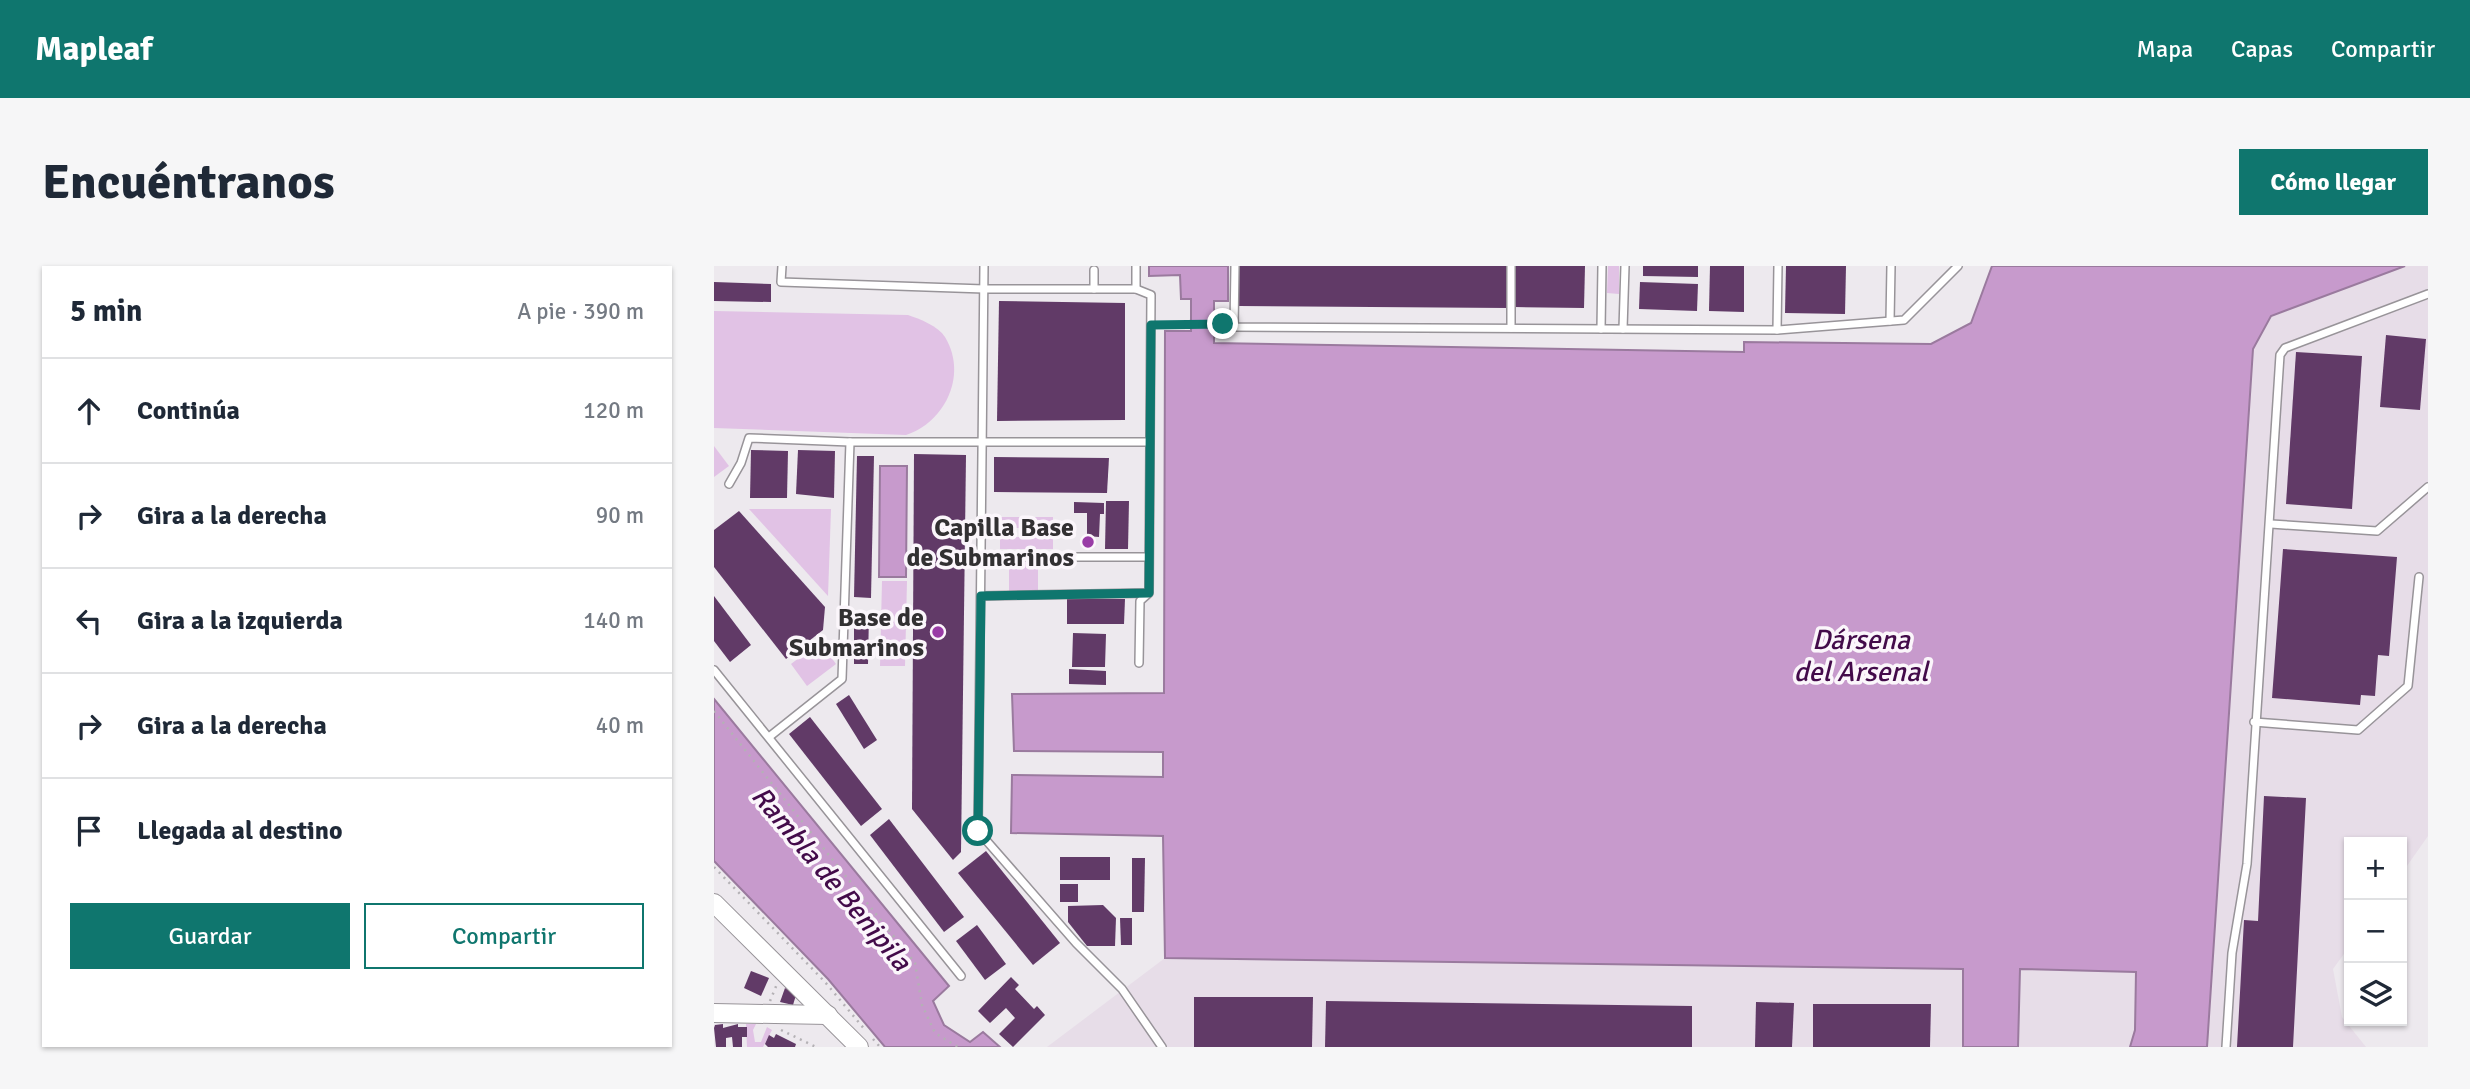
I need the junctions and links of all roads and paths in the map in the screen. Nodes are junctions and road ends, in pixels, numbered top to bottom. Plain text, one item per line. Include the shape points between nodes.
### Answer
1 (782, 266) edge
2 (984, 266) edge
3 (1136, 266) edge
4 (1235, 266) edge
5 (1511, 266) edge
6 (1602, 266) edge
7 (1625, 266) edge
8 (1778, 266) edge
9 (1891, 266) edge
10 (1958, 266) edge
11 (1094, 270) dead end
12 (984, 289) junction
13 (1094, 289) junction
14 (1136, 289) junction
15 (2428, 294) edge
16 (1889, 321) junction
17 (1223, 324) dead end
18 (1151, 325) junction
19 (1511, 328) junction
20 (1601, 329) junction
21 (1623, 329) junction
22 (1777, 330) junction
23 (850, 442) junction
24 (982, 442) junction
25 (1150, 442) junction
26 (729, 484) dead end
27 (2428, 487) edge
28 (2271, 524) junction
29 (981, 557) junction
30 (1149, 557) junction
31 (2419, 577) dead end
32 (1149, 593) junction
33 (981, 596) junction
34 (1139, 663) dead end
35 (714, 670) edge
36 (714, 711) edge
37 (2254, 722) junction
38 (769, 737) junction
39 (714, 867) edge
40 (714, 903) edge
41 (961, 976) dead end
42 (714, 1013) edge
43 (828, 1015) junction
44 (773, 1027) dead end
45 (816, 1047) edge
46 (859, 1047) edge
47 (880, 1047) edge
48 (958, 1047) edge
49 (1162, 1047) edge
50 (2226, 1047) edge

1 - 12 lane via 781,282
2 - 12 lane
3 - 14 lane
4 - 19 lane via 1234,327
5 - 19 lane
6 - 20 lane
7 - 21 lane
8 - 22 lane
9 - 16 lane
10 - 16 lane via 1904,320
11 - 13 lane
12 - 13 lane
12 - 24 lane
13 - 14 lane
14 - 18 lane via 1151,295
15 - 28 lane via 2285,348 2280,355
16 - 22 lane
17 - 18 path
18 - 25 lane
19 - 20 lane
20 - 21 lane
21 - 22 lane
23 - 24 lane
23 - 26 lane via 749,438
23 - 38 lane via 842,680
24 - 25 lane
24 - 29 lane
25 - 30 lane
27 - 28 lane via 2377,531
28 - 37 lane
29 - 30 lane
29 - 33 lane
30 - 32 lane
31 - 37 lane via 2409,686 2358,730
32 - 33 lane
32 - 34 lane via 1140,601
33 - 49 lane via 978,831 1122,989
35 - 38 lane
36 - 48 path via 915,962 922,1004 935,1033
37 - 50 lane via 2246,864 2232,953
38 - 41 lane
39 - 47 path via 825,982
40 - 43 street
42 - 43 street
43 - 46 street
44 - 45 path

